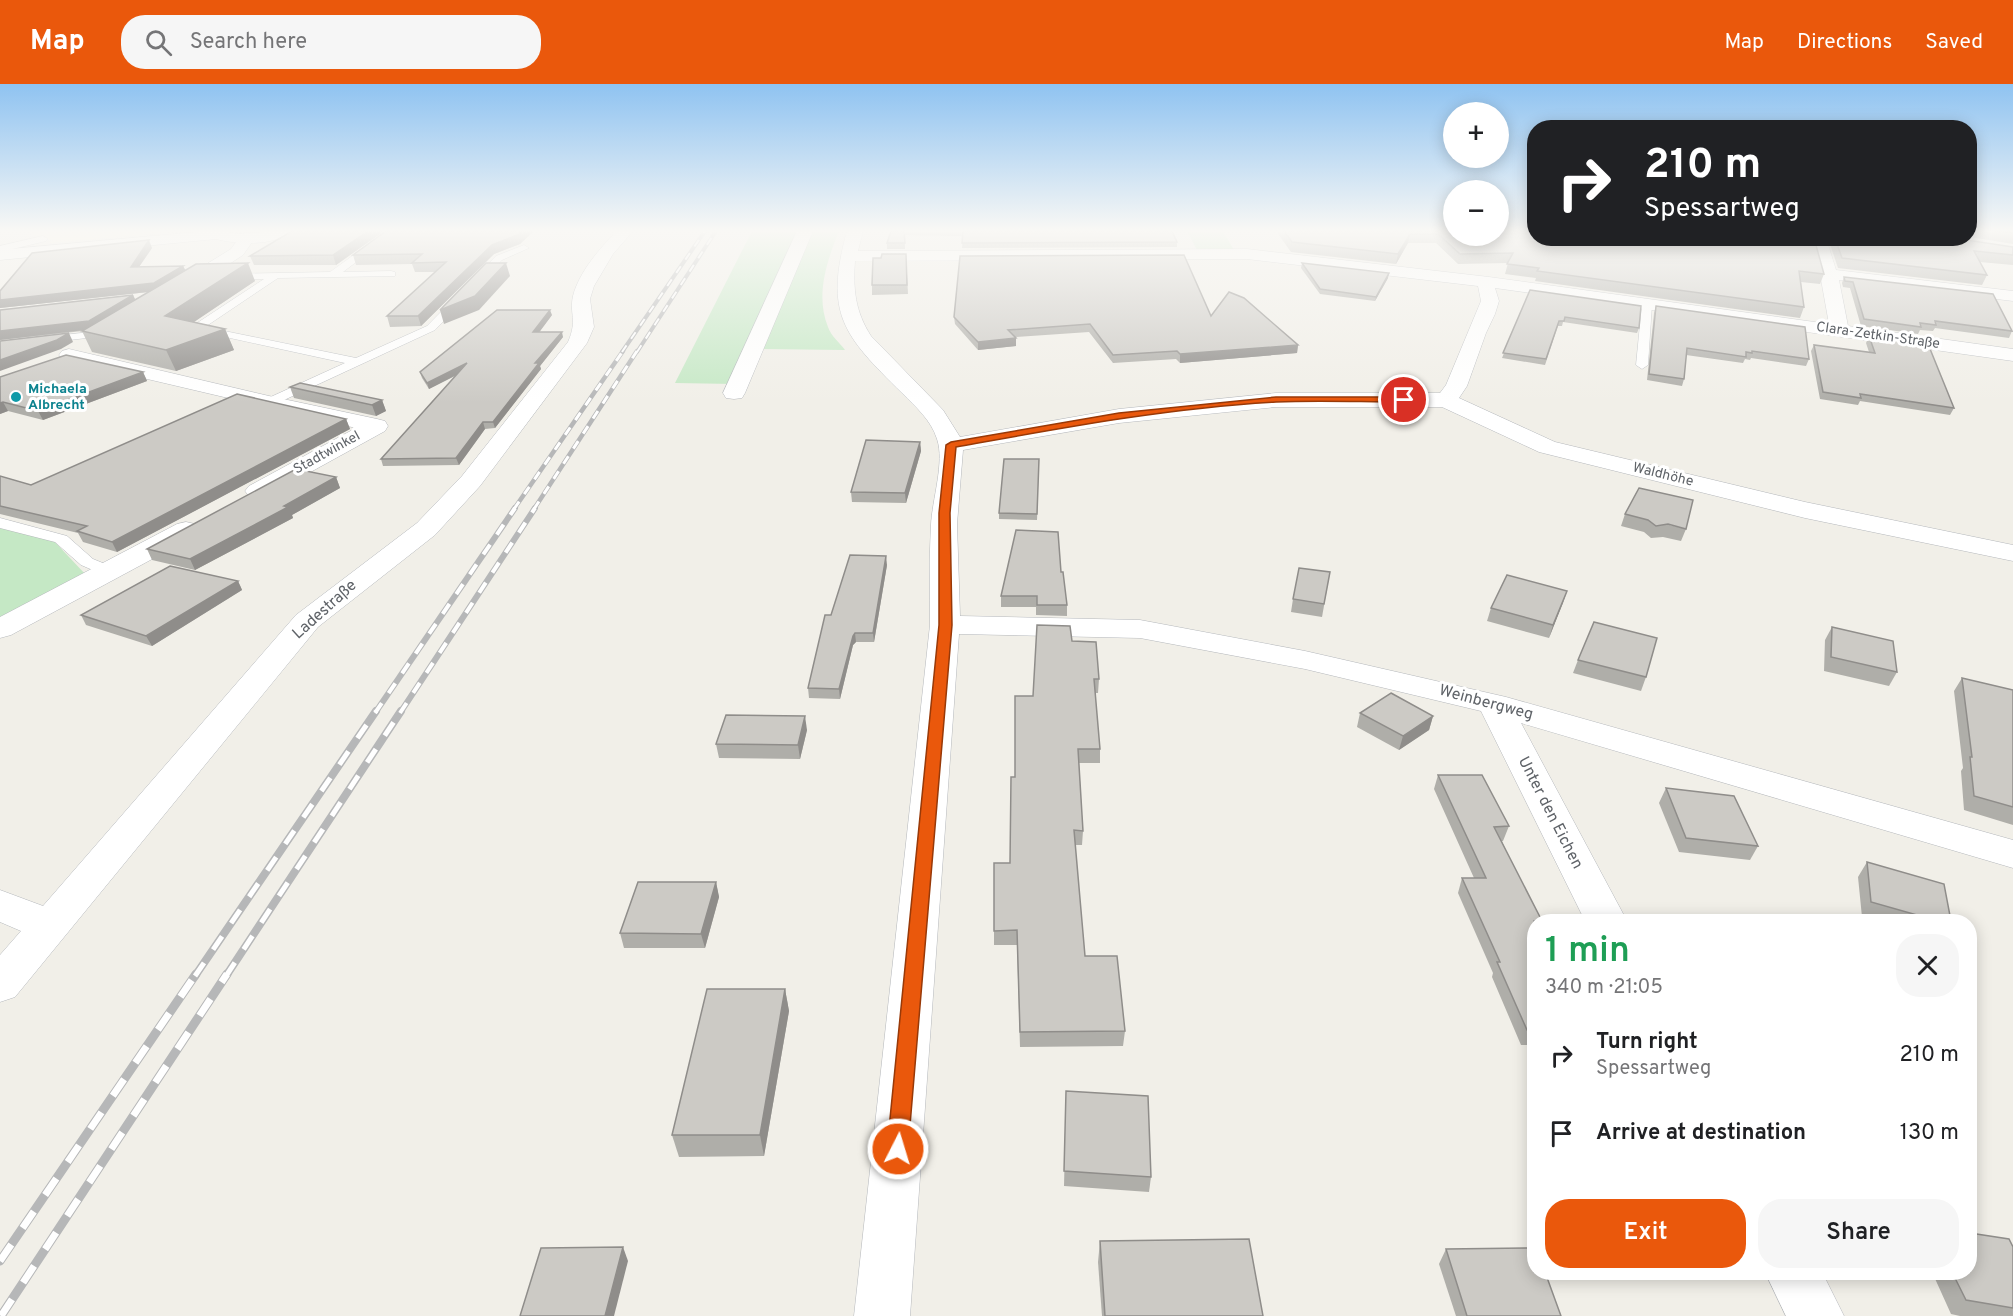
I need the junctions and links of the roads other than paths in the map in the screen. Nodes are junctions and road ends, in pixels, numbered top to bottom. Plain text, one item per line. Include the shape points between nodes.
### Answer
1 (180, 288) edge
2 (256, 288) edge
3 (469, 288) edge
4 (584, 288) edge
5 (780, 288) edge
6 (843, 288) edge
7 (1486, 288) edge
8 (1536, 288) edge
9 (1832, 288) edge
10 (1950, 288) edge
11 (169, 295) edge
12 (2013, 296) edge
13 (1647, 304) junction
14 (120, 323) edge
15 (1840, 332) junction
16 (100, 334) junction
17 (0, 345) edge
18 (2013, 355) edge
19 (356, 362) junction
20 (1642, 365) dead end
21 (734, 393) dead end
22 (1446, 400) junction
23 (269, 403) junction
24 (951, 445) junction
25 (243, 499) edge
26 (201, 521) edge
27 (0, 523) edge
28 (2013, 553) edge
29 (108, 572) junction
30 (945, 625) junction
31 (0, 629) edge
32 (1494, 704) junction
33 (2013, 854) edge
34 (0, 905) edge
35 (1602, 914) edge
36 (49, 925) junction
37 (0, 985) edge
38 (1796, 1280) edge
39 (882, 1316) edge
40 (1816, 1316) edge

1 - 11 street
2 - 19 lane via 195,329
3 - 19 lane via 431,328
4 - 36 street, Ladestraße via 581,299 584,327 577,343 471,481 426,529 307,621
5 - 21 street
6 - 24 street via 848,313 870,350 937,415
7 - 22 street via 1490,301 1486,314 1456,386
8 - 13 street, Clara-Zetkin-Straße
9 - 15 street
10 - 12 street
13 - 15 street, Clara-Zetkin-Straße
13 - 20 lane
14 - 16 street
15 - 18 street, Clara-Zetkin-Straße
16 - 17 lane
16 - 23 street, Stadtwinkel via 59,359
19 - 23 lane
22 - 24 street via 1276,400 1119,416
22 - 28 street, Waldhöhe via 1547,447 1805,510
23 - 25 street, Stadtwinkel via 376,426
24 - 30 street via 945,513
26 - 29 street
27 - 29 lane via 61,539 87,562
29 - 31 street
30 - 32 street, Weinbergweg via 1140,629 1305,660
30 - 39 street
32 - 33 street, Weinbergweg
32 - 35 street, Unter den Eichen
34 - 36 street
36 - 37 street, Ladestraße
38 - 40 street

